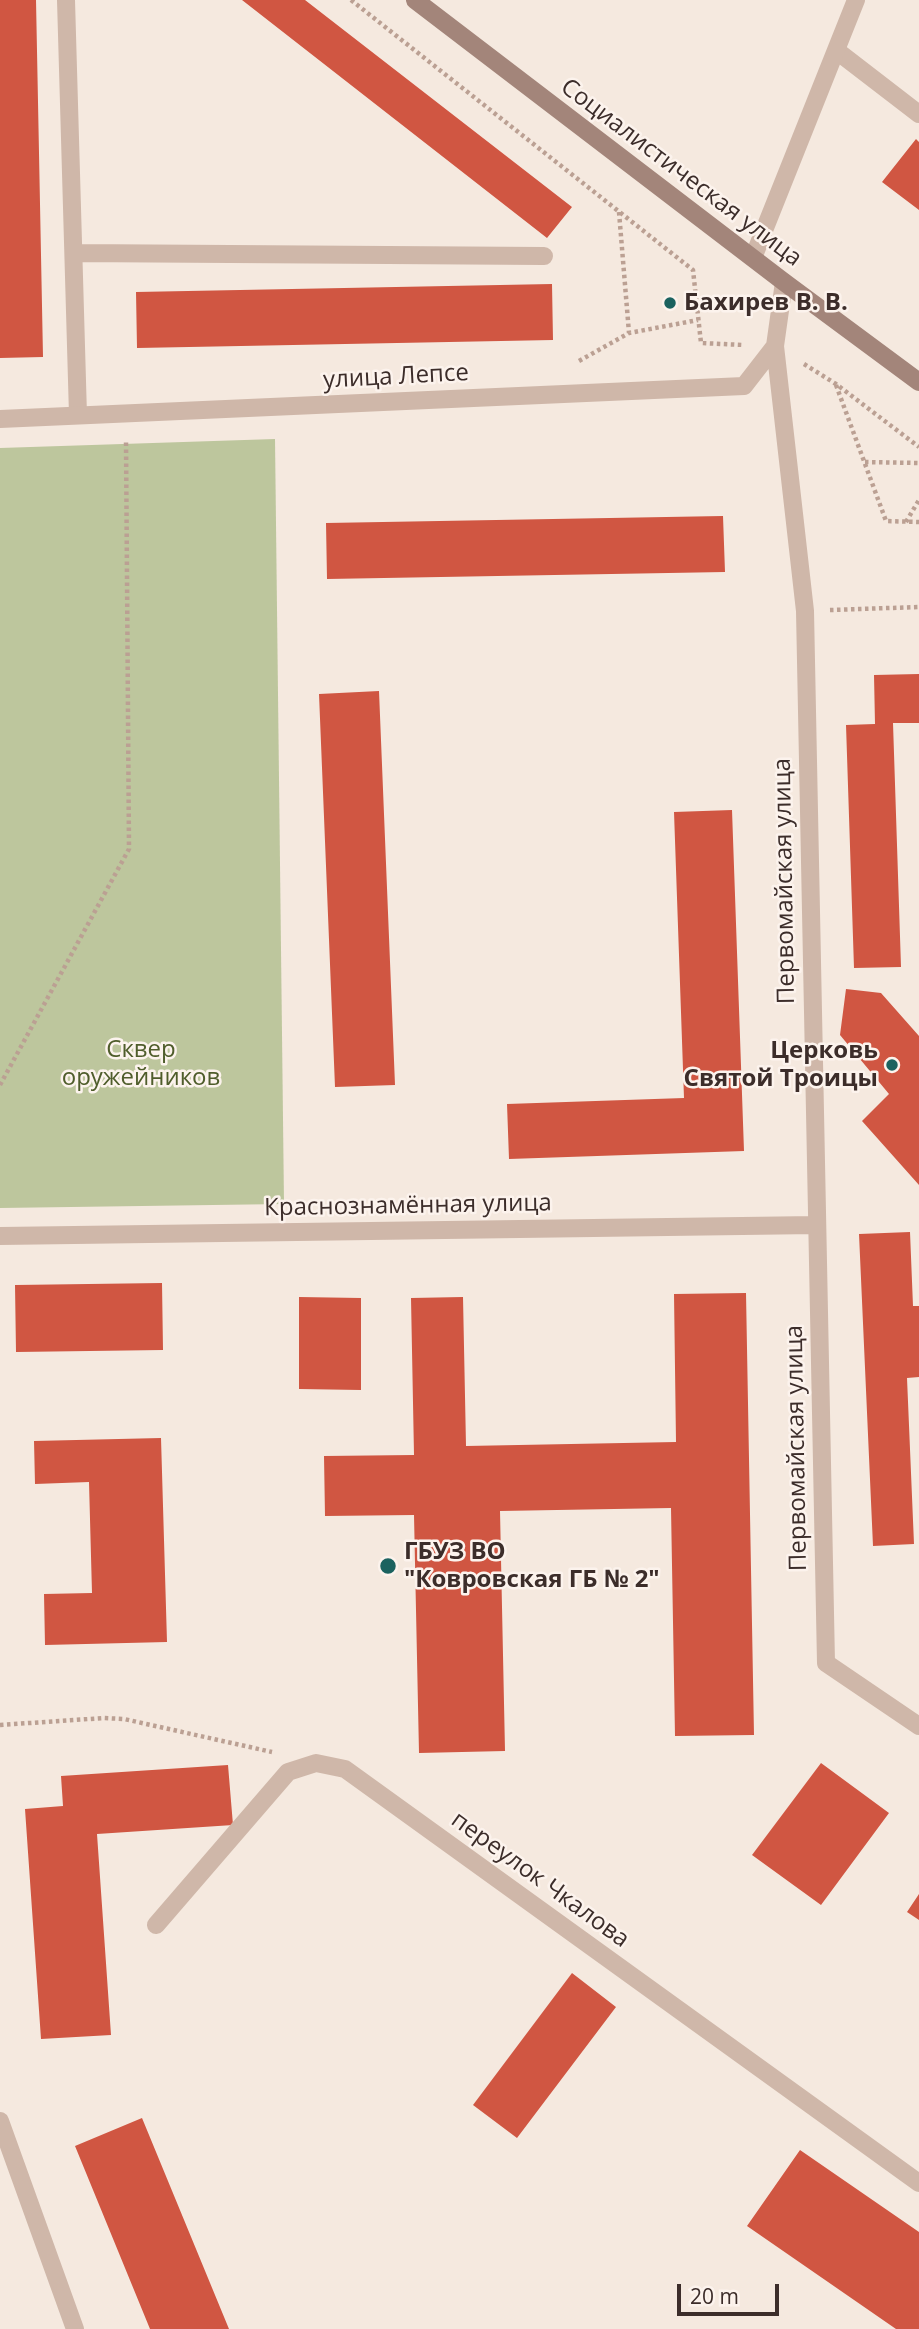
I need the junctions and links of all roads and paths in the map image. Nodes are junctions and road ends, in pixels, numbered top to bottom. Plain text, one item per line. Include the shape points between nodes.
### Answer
1 (66, 0) edge
2 (351, 0) edge
3 (415, 0) edge
4 (856, 0) edge
5 (837, 51) junction
6 (919, 114) edge
7 (620, 212) junction
8 (74, 253) junction
9 (544, 256) dead end
10 (753, 258) junction
11 (784, 282) junction
12 (699, 320) junction
13 (629, 333) junction
14 (775, 346) junction
15 (579, 361) dead end
16 (919, 382) edge
17 (836, 384) junction
18 (125, 413) junction
19 (78, 415) junction
20 (0, 419) edge
21 (919, 447) edge
22 (865, 462) junction
23 (919, 463) edge
24 (919, 500) edge
25 (906, 522) junction
26 (919, 522) edge
27 (919, 607) edge
28 (805, 611) junction
29 (0, 1085) edge
30 (816, 1225) junction
31 (0, 1236) edge
32 (0, 1725) edge
33 (919, 1726) edge
34 (316, 1763) junction
35 (156, 1926) dead end
36 (0, 2121) edge
37 (919, 2183) edge
38 (75, 2329) edge

1 - 8 street
2 - 7 path
3 - 10 main road, Социалистическая улица
4 - 5 street
5 - 6 street
5 - 10 street
7 - 12 path via 693,270
7 - 13 path
8 - 9 street
8 - 19 street
10 - 11 main road, Социалистическая улица
11 - 14 street, Первомайская улица
11 - 16 main road, Социалистическая улица
12 - 13 path
12 - 14 path via 701,343
13 - 15 path
14 - 17 path
14 - 18 street, улица Лепсе via 744,386
14 - 28 street, Первомайская улица
17 - 21 path
17 - 22 path
18 - 19 street, улица Лепсе
18 - 29 path via 129,849
19 - 20 street, улица Лепсе
22 - 23 path
22 - 25 path via 886,521
24 - 25 path
25 - 26 path
27 - 28 path
28 - 30 street, Первомайская улица
30 - 31 street, Краснознамённая улица
30 - 33 street, Первомайская улица via 826,1663
32 - 34 path via 132,1720
34 - 35 street via 288,1772
34 - 37 street, переулок Чкалова via 345,1769
36 - 38 street

